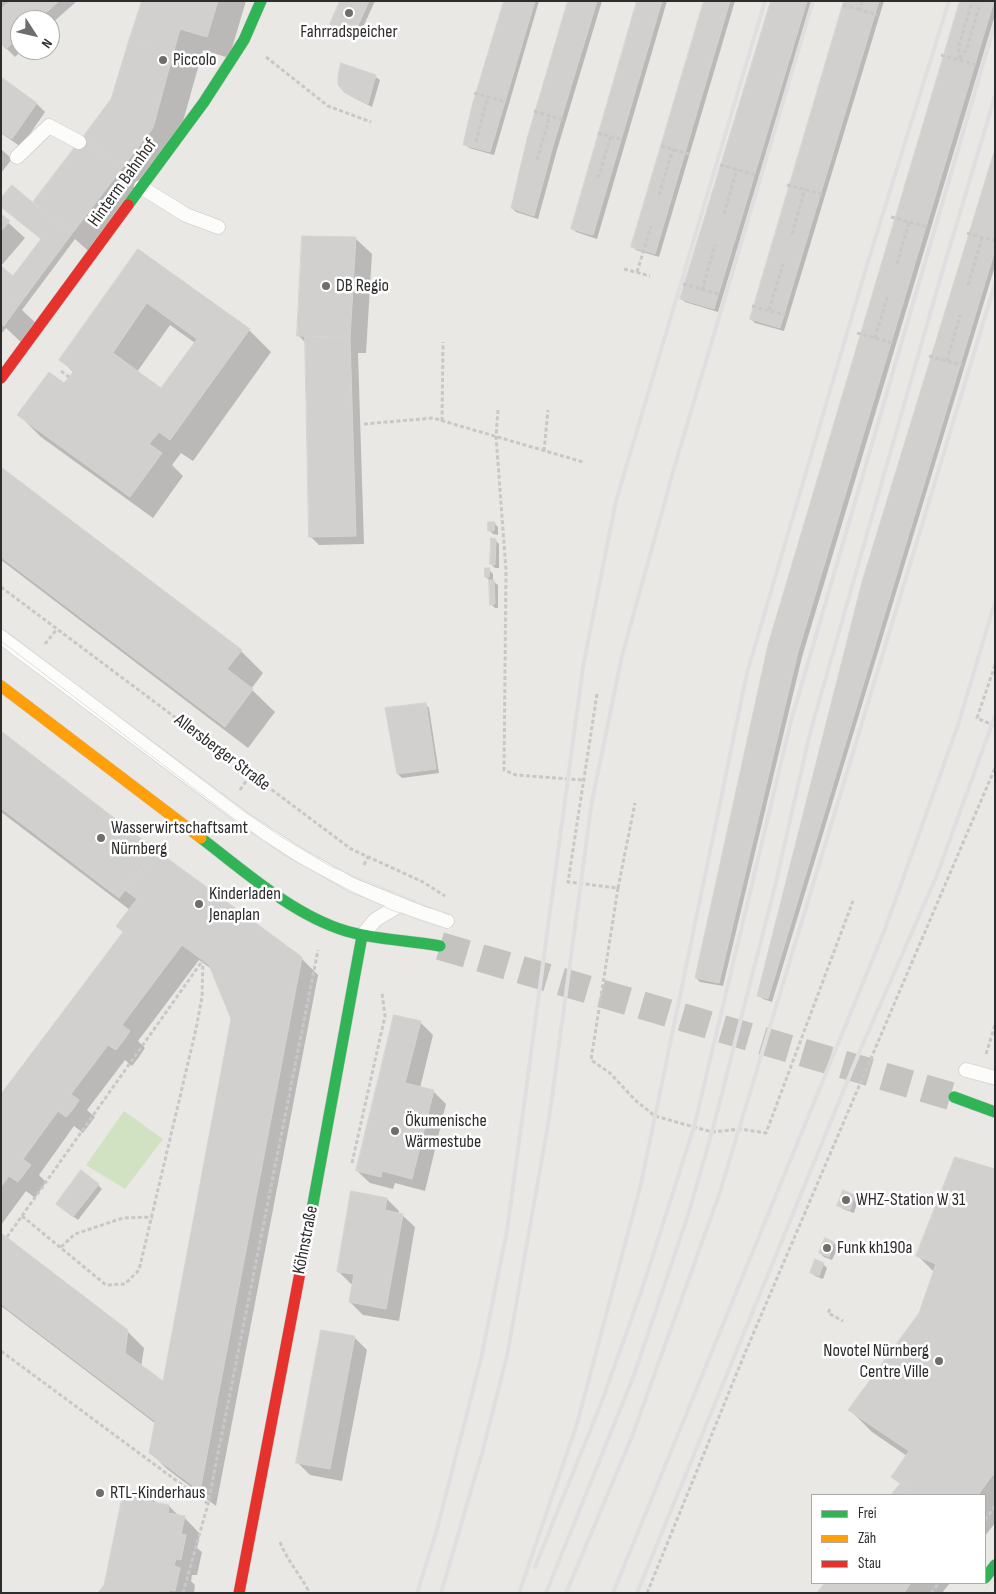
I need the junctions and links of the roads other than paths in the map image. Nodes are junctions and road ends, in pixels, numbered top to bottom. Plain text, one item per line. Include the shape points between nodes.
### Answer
1 (261, 1) edge
2 (79, 142) dead end
3 (17, 156) dead end
4 (141, 187) junction
5 (218, 227) dead end
6 (1, 378) edge
7 (1, 637) edge
8 (1, 686) edge
9 (400, 905) junction
10 (447, 921) dead end
11 (362, 936) junction
12 (440, 946) tunnel mouth
13 (966, 1070) dead end
14 (995, 1078) edge
15 (954, 1097) tunnel mouth
16 (995, 1112) edge
17 (995, 1565) edge
18 (986, 1577) edge
19 (239, 1593) edge

1 - 4 street, Hinterm Bahnhof via 244,40 204,102
2 - 3 lane via 49,126
4 - 5 lane via 186,215
4 - 6 street, Hinterm Bahnhof
7 - 9 lane via 244,819 352,885
8 - 11 street via 251,876 331,926
9 - 10 lane
9 - 11 lane via 375,920
11 - 12 street
11 - 19 street, Köhnstraße
13 - 14 lane
15 - 16 street
17 - 18 street

